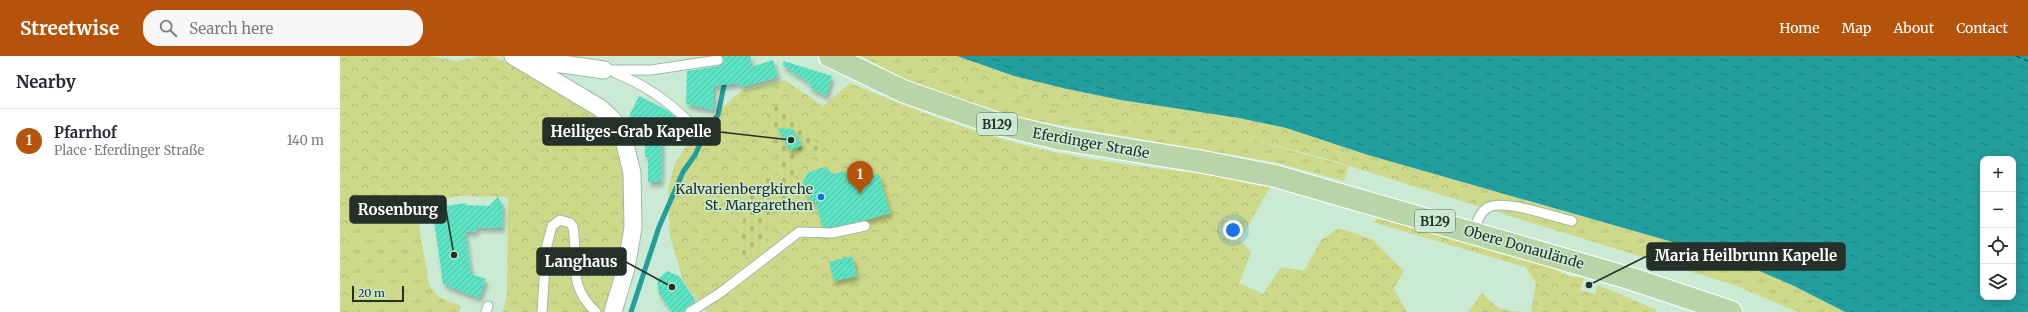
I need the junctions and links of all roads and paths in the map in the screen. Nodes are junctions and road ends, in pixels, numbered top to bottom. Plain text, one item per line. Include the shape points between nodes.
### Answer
1 (830, 56) edge
2 (519, 59) edge
3 (718, 60) dead end
4 (604, 70) junction
5 (687, 120) dead end
6 (1175, 157) joint
7 (1572, 221) dead end
8 (865, 226) dead end
9 (1474, 232) junction
10 (542, 312) edge
11 (596, 312) edge
12 (613, 312) edge
13 (690, 312) edge
14 (1731, 312) edge

1 - 6 main road, Eferdinger Straße / B129 via 903,91 994,123 1061,139
2 - 4 street
2 - 12 street via 600,108 617,125 625,142 633,185 633,228 626,268
3 - 4 lane via 651,70
4 - 5 lane via 626,77 651,91
6 - 9 main road, Obere Donaulände / B129 via 1275,176
7 - 9 lane via 1518,206 1495,206 1487,207 1478,218
8 - 13 lane via 832,233 799,232 720,293
9 - 14 main road, Obere Donaulände / B129 via 1632,279
10 - 11 lane via 546,249 552,226 560,220 574,227 575,281 587,304

